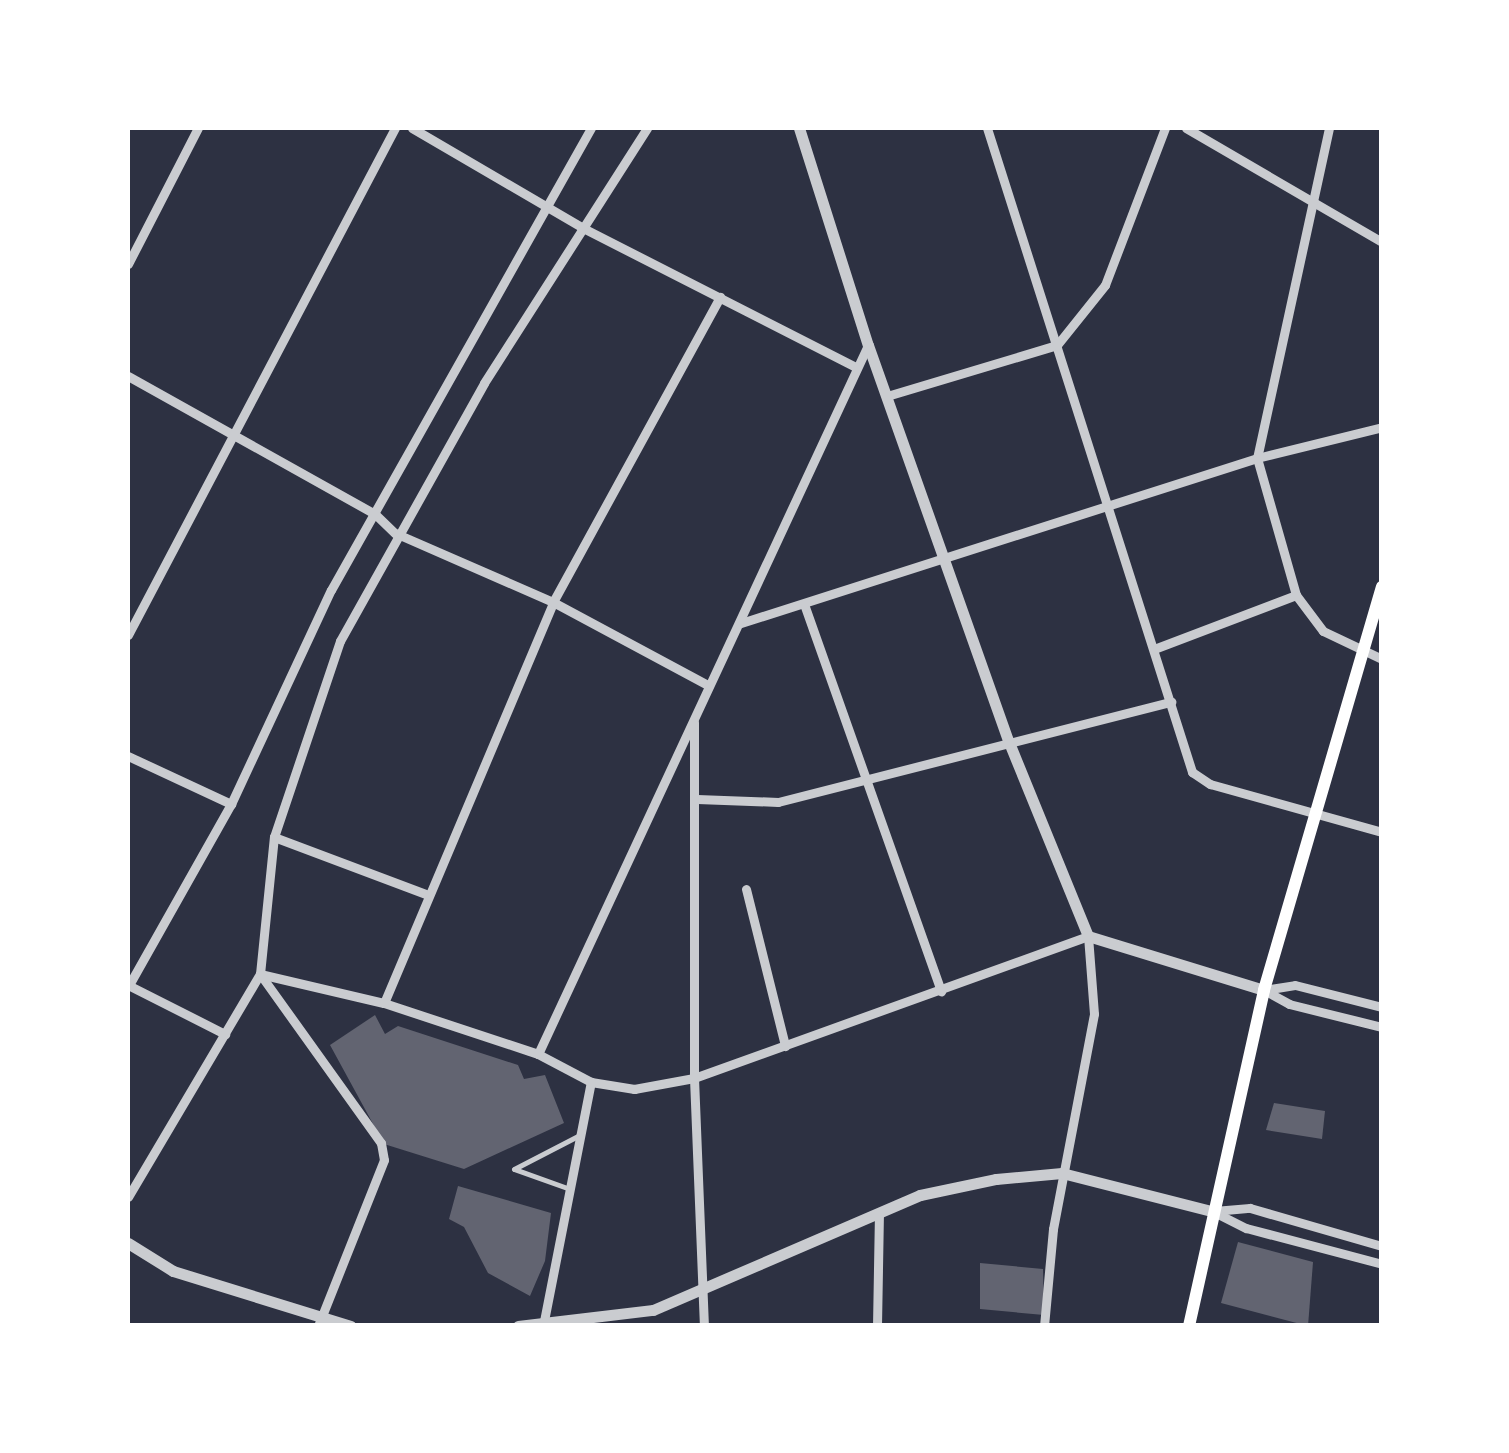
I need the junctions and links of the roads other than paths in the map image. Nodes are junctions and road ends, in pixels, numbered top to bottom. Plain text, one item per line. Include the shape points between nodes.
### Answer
1 (198, 128) edge
2 (394, 128) edge
3 (412, 128) edge
4 (590, 128) edge
5 (647, 128) edge
6 (799, 128) edge
7 (987, 128) edge
8 (1165, 128) edge
9 (1186, 128) edge
10 (1329, 128) edge
11 (1313, 203) junction
12 (546, 208) junction
13 (583, 228) junction
14 (1382, 242) edge
15 (128, 264) edge
16 (720, 298) junction
17 (868, 345) junction
18 (1057, 346) junction
19 (856, 367) junction
20 (128, 376) edge
21 (887, 396) junction
22 (1382, 427) edge
23 (233, 439) junction
24 (1258, 458) junction
25 (1108, 508) junction
26 (376, 514) junction
27 (395, 533) junction
28 (945, 558) junction
29 (1382, 587) edge
30 (1296, 595) junction
31 (554, 602) junction
32 (804, 604) junction
33 (741, 623) junction
34 (128, 635) edge
35 (1154, 649) junction
36 (1361, 652) junction
37 (1382, 658) edge
38 (708, 686) junction
39 (1171, 702) junction
40 (694, 719) junction
41 (1008, 740) junction
42 (128, 756) edge
43 (867, 777) junction
44 (697, 799) junction
45 (231, 804) junction
46 (1311, 810) junction
47 (1382, 832) edge
48 (274, 837) junction
49 (746, 889) dead end
50 (426, 894) junction
51 (1088, 936) junction
52 (260, 974) junction
53 (128, 985) edge
54 (1257, 988) junction
55 (941, 992) junction
56 (384, 1003) junction
57 (1382, 1007) edge
58 (1382, 1027) edge
59 (225, 1034) junction
60 (785, 1046) junction
61 (538, 1054) junction
62 (694, 1078) junction
63 (591, 1082) junction
64 (580, 1135) junction
65 (1062, 1174) junction
66 (570, 1189) junction
67 (128, 1197) edge
68 (1211, 1211) junction
69 (878, 1212) junction
70 (128, 1242) edge
71 (1382, 1246) edge
72 (1382, 1264) edge
73 (703, 1294) junction
74 (319, 1321) edge
75 (544, 1324) edge
76 (351, 1326) edge
77 (518, 1326) edge
78 (704, 1326) edge
79 (877, 1326) edge
80 (1044, 1326) edge
81 (1189, 1326) edge

1 - 15 street
2 - 23 street
3 - 12 street
4 - 12 street
5 - 13 street
6 - 17 street
7 - 18 street
8 - 18 street via 1105,285
9 - 11 street
10 - 11 street
11 - 14 street
11 - 24 street
12 - 13 street
12 - 26 street
13 - 16 street
13 - 27 street
16 - 19 street
16 - 31 street
17 - 19 street
17 - 21 street
18 - 21 street
18 - 25 street
19 - 33 street
20 - 23 street
21 - 28 street
22 - 24 street
23 - 26 street
23 - 34 street
24 - 25 street
24 - 30 street
25 - 28 street
25 - 35 street
26 - 27 street
26 - 45 street via 331,590
27 - 31 street
27 - 48 street via 330,667
28 - 32 street
28 - 41 street
29 - 36 main road
30 - 35 street
30 - 36 street via 1323,631
31 - 38 street
31 - 50 street
32 - 33 street
32 - 43 street
33 - 38 street
35 - 39 street
36 - 37 street
36 - 46 main road
38 - 40 street
39 - 41 street
39 - 46 street via 1199,779
40 - 44 street
40 - 61 street
41 - 43 street
41 - 51 street
42 - 45 street
43 - 44 street via 778,802
43 - 55 street
44 - 62 street
45 - 53 street
46 - 47 street
46 - 54 main road
48 - 50 street
48 - 52 street
49 - 60 street
50 - 56 street
51 - 54 street
51 - 55 street
51 - 65 street via 1094,1014 1085,1085
52 - 56 street
52 - 59 street
52 - 74 street via 381,1143 384,1160
53 - 59 street
54 - 57 street via 1295,985
54 - 58 street via 1289,1004
54 - 68 main road
55 - 60 street
56 - 61 street
59 - 67 street
60 - 62 street
61 - 63 street
62 - 63 street via 634,1090
62 - 73 street
63 - 64 street
64 - 66 street
64 - 66 lane via 514,1169
65 - 68 street
65 - 69 street via 920,1194
65 - 80 street
66 - 75 street
68 - 71 street via 1250,1208
68 - 72 street via 1246,1228
68 - 81 main road
69 - 73 street
69 - 79 street
70 - 74 street via 173,1271
73 - 75 street via 653,1310
73 - 78 street
74 - 76 street
75 - 77 street

